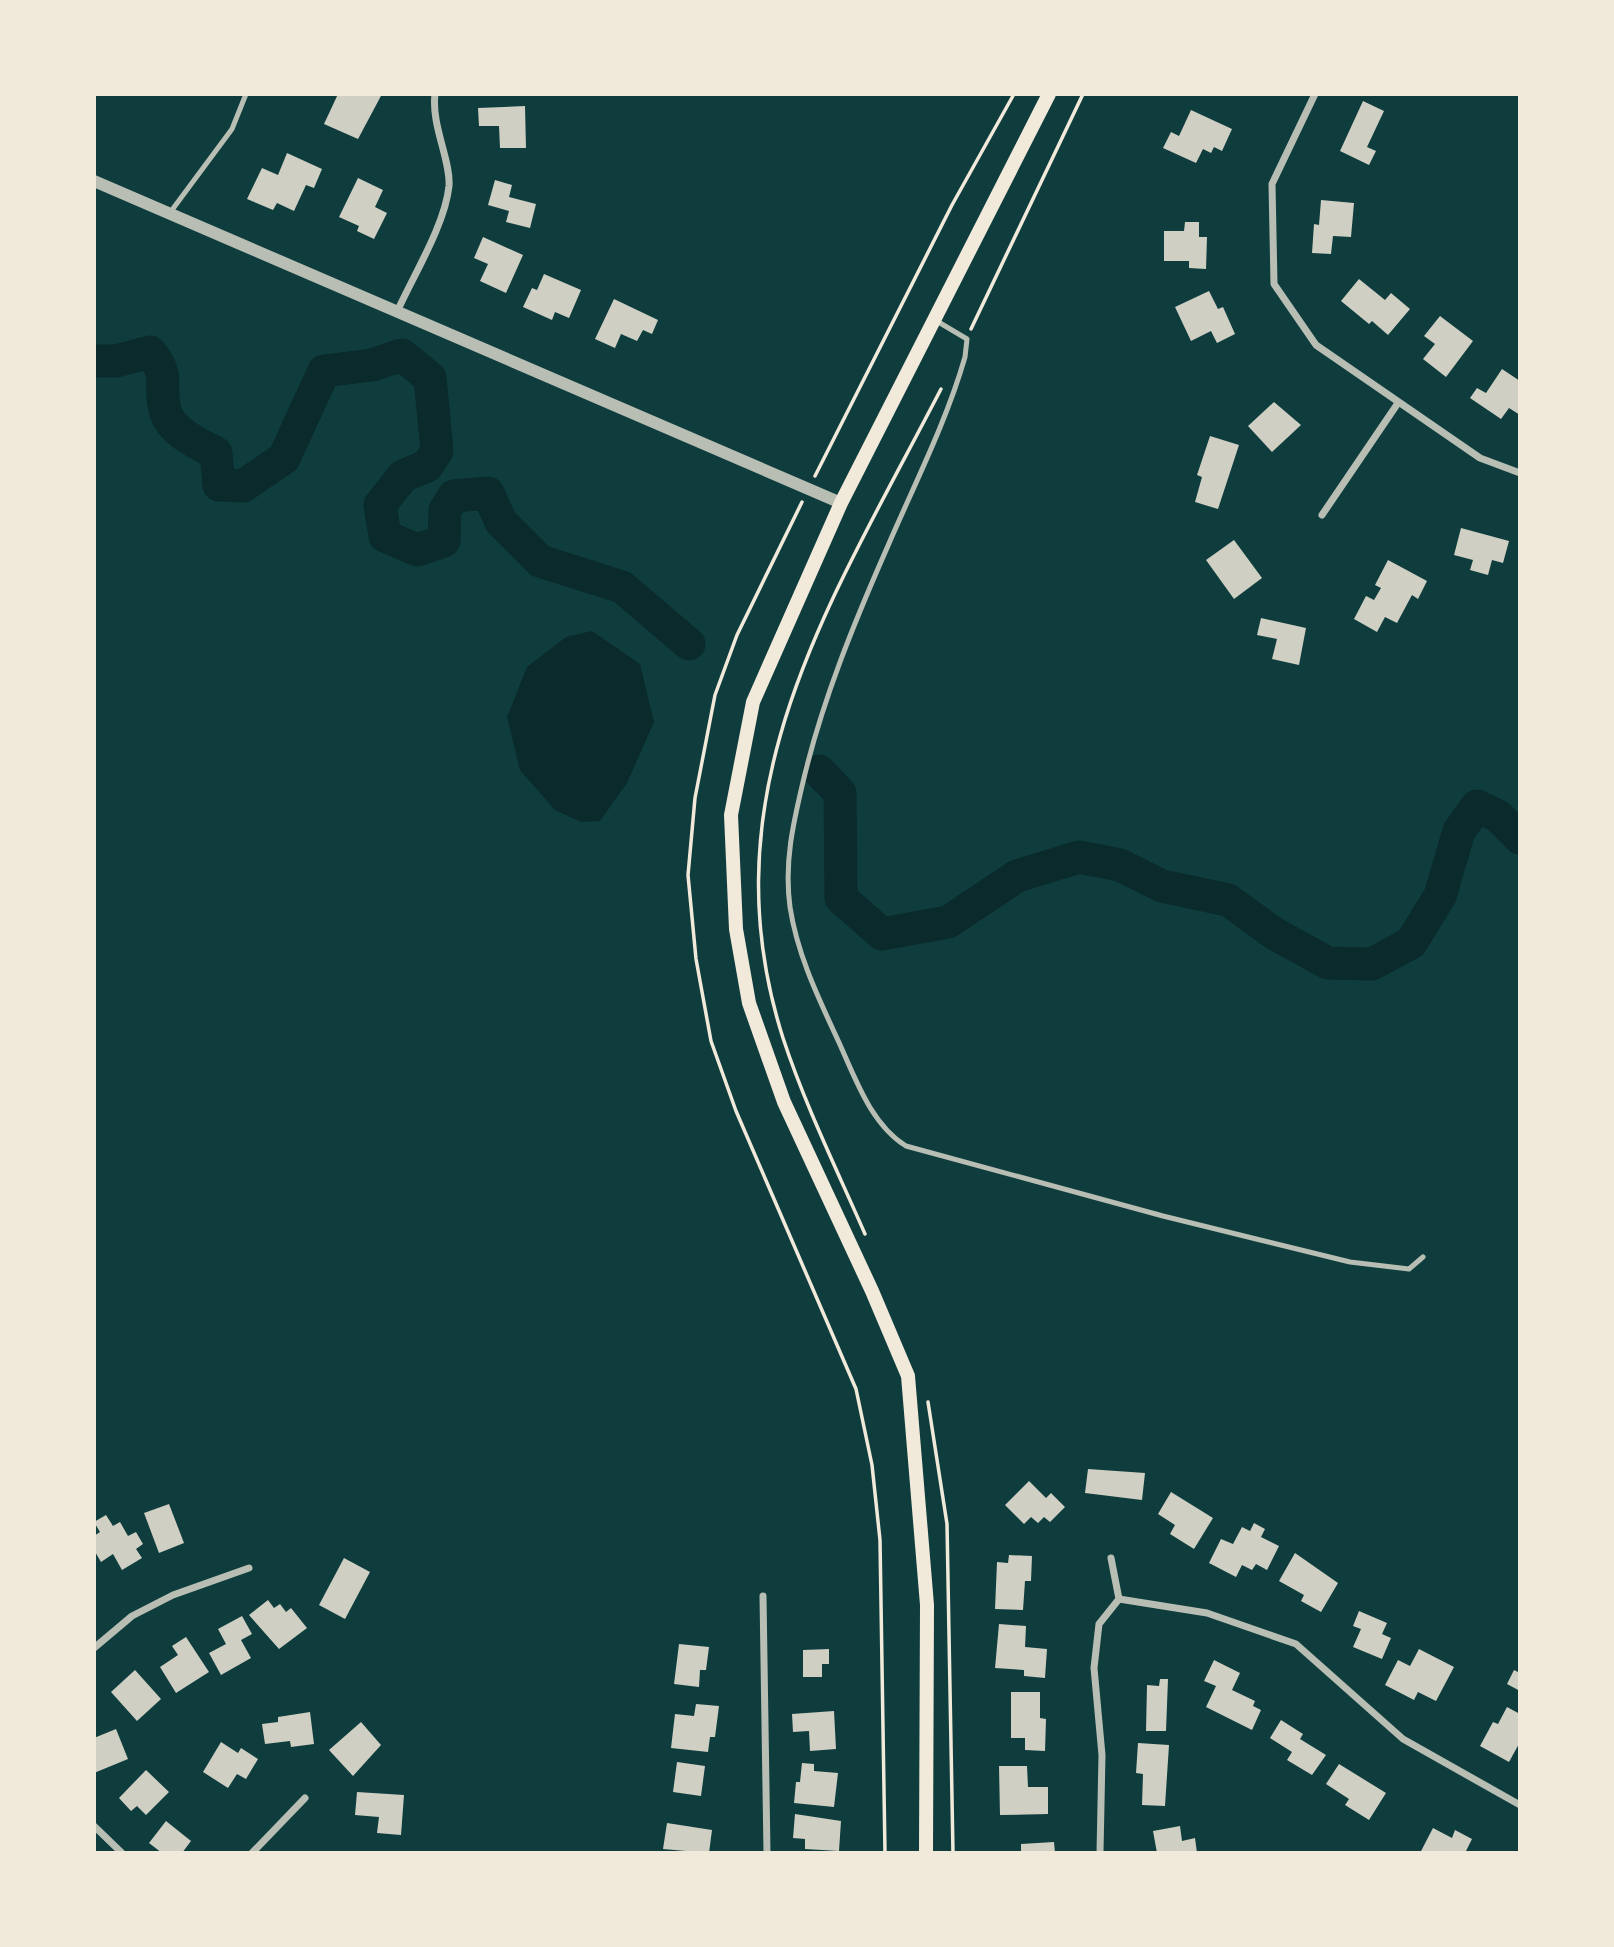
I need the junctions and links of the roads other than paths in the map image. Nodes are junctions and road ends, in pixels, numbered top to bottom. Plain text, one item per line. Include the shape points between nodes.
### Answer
1 (246, 94) edge
2 (435, 94) edge
3 (1049, 94) edge
4 (1315, 94) edge
5 (94, 181) edge
6 (169, 214) junction
7 (397, 312) junction
8 (935, 320) junction
9 (1398, 404) junction
10 (1520, 473) edge
11 (841, 503) junction
12 (1322, 515) dead end
13 (1423, 1257) dead end
14 (1111, 1559) dead end
15 (249, 1568) dead end
16 (763, 1596) dead end
17 (1119, 1599) junction
18 (94, 1648) edge
19 (305, 1798) dead end
20 (1520, 1805) edge
21 (94, 1826) edge
22 (122, 1853) edge
23 (252, 1853) edge
24 (766, 1853) edge
25 (926, 1853) edge
26 (1100, 1853) edge

1 - 6 lane via 232,129
2 - 7 street via 449,184 442,213
3 - 8 main road
4 - 9 street via 1272,184 1274,284 1316,345
5 - 6 street
6 - 7 street
7 - 11 street
8 - 11 main road
8 - 13 lane via 967,339 965,357 844,652 810,748 789,836 790,907 800,950 866,1100 891,1137 905,1146 1350,1262 1409,1269
9 - 10 street via 1480,458
9 - 12 street
11 - 25 main road via 753,702 731,815 736,929 749,1003 784,1102 908,1376 927,1605
14 - 17 street
15 - 18 street via 173,1595 132,1616
16 - 24 street
17 - 20 street via 1207,1613 1296,1644 1403,1739
17 - 26 street via 1099,1624 1094,1668 1102,1755
19 - 23 street
21 - 22 street

